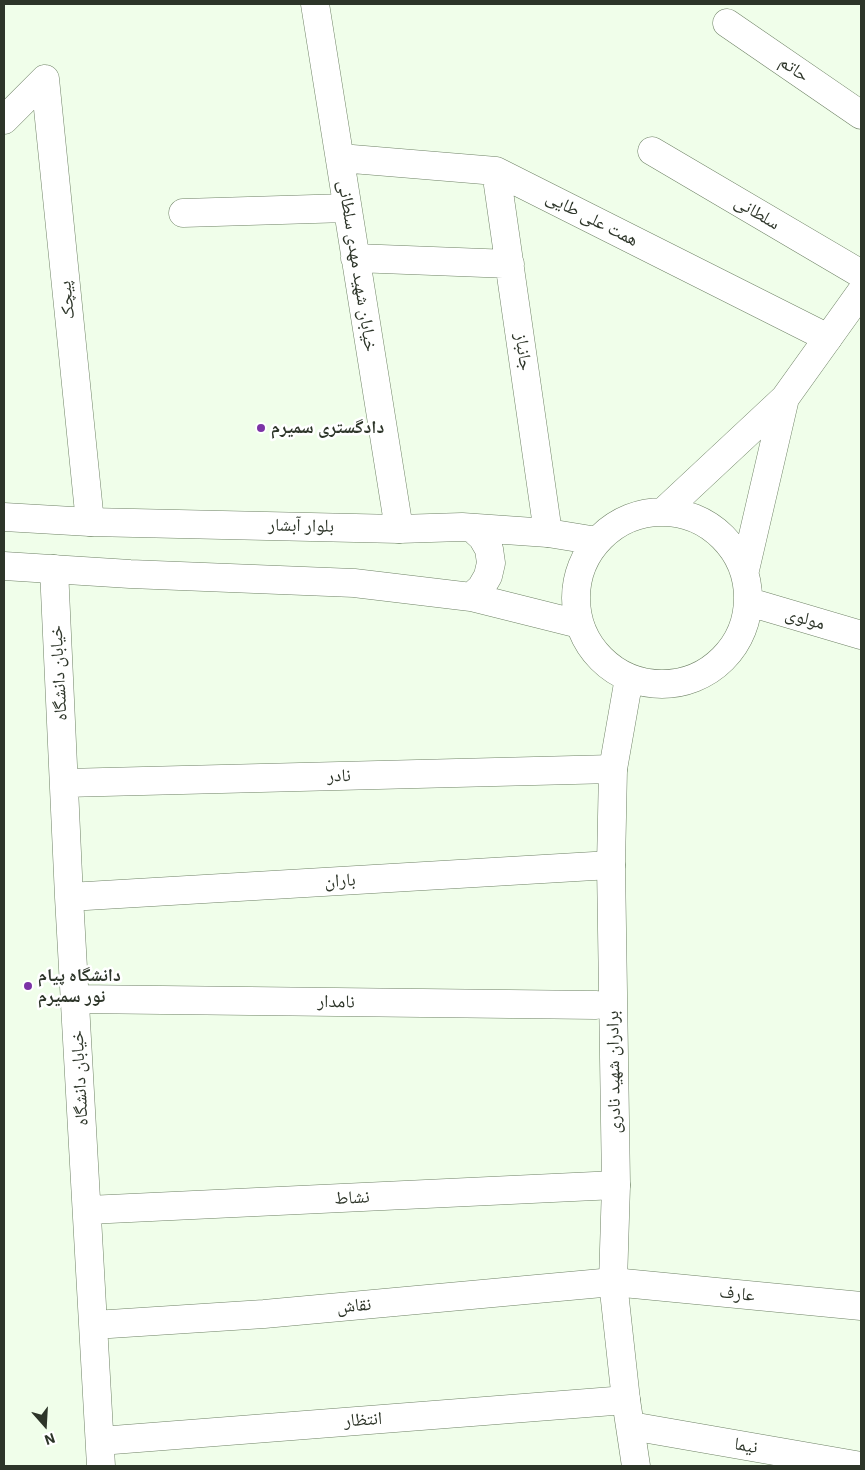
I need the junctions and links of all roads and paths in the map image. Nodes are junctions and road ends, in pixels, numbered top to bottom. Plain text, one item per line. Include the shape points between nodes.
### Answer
1 (315, 4) edge
2 (727, 23) dead end
3 (861, 115) edge
4 (4, 120) edge
5 (652, 151) dead end
6 (340, 158) junction
7 (496, 172) junction
8 (347, 208) junction
9 (183, 213) dead end
10 (355, 258) junction
11 (510, 264) junction
12 (861, 274) edge
13 (861, 292) edge
14 (828, 338) junction
15 (785, 398) junction
16 (664, 511) junction
17 (4, 517) edge
18 (90, 522) junction
19 (399, 528) junction
20 (472, 528) junction
21 (548, 533) junction
22 (597, 541) junction
23 (4, 566) edge
24 (54, 569) junction
25 (745, 570) junction
26 (471, 597) junction
27 (749, 602) junction
28 (579, 624) junction
29 (861, 635) edge
30 (629, 678) junction
31 (614, 770) junction
32 (65, 783) junction
33 (611, 865) junction
34 (69, 896) junction
35 (76, 1000) junction
36 (596, 1005) dead end
37 (616, 1185) junction
38 (88, 1210) junction
39 (613, 1282) junction
40 (861, 1306) edge
41 (94, 1325) junction
42 (628, 1413) junction
43 (100, 1454) edge
44 (636, 1466) edge
45 (861, 1466) edge

1 - 6 street, خیابان شهید مهدی سلطانی
2 - 3 street, حاتم
4 - 18 street, پیچک via 45,78
5 - 12 street, سلطانی
6 - 7 street, همت علی طایی
6 - 8 street, خیابان شهید مهدی سلطانی
7 - 11 street, جانباز
7 - 14 street, همت علی طایی
8 - 9 street
8 - 10 street, خیابان شهید مهدی سلطانی
10 - 11 street
10 - 19 street, خیابان شهید مهدی سلطانی
11 - 21 street, جانباز
13 - 14 street
14 - 15 street
15 - 16 street
15 - 25 street
16 - 22 street via 639,514 616,524
16 - 25 street via 690,516 714,528 732,546
17 - 18 street, بلوار آبشار
18 - 19 street, بلوار آبشار
19 - 20 street, بلوار آبشار
20 - 21 street, بلوار آبشار
20 - 26 street via 489,549 491,563 481,588
21 - 22 street, بلوار آبشار
22 - 28 street via 581,566 575,595
23 - 24 street
24 - 26 street via 354,583
24 - 32 street, خیابان دانشگاه
25 - 27 street
26 - 28 street
27 - 29 street, مولوی
27 - 30 street via 739,637 729,653 709,671 684,682 656,684
28 - 30 street via 590,647 608,666
30 - 31 street, برادران شهید نادری
31 - 32 street, نادر
31 - 33 street, برادران شهید نادری
32 - 34 street, خیابان دانشگاه
33 - 34 street, باران
33 - 37 street, برادران شهید نادری
34 - 35 street, خیابان دانشگاه
35 - 36 street, نامدار
35 - 38 street, خیابان دانشگاه
37 - 38 street, نشاط
37 - 39 street, برادران شهید نادری
38 - 41 street, خیابان دانشگاه
39 - 40 street, عارف
39 - 41 street, نقاش via 264,1314
39 - 42 street, برادران شهید نادری
41 - 43 street, خیابان دانشگاه
42 - 43 street, انتظار
42 - 44 street, برادران شهید نادری
42 - 45 street, نیما

